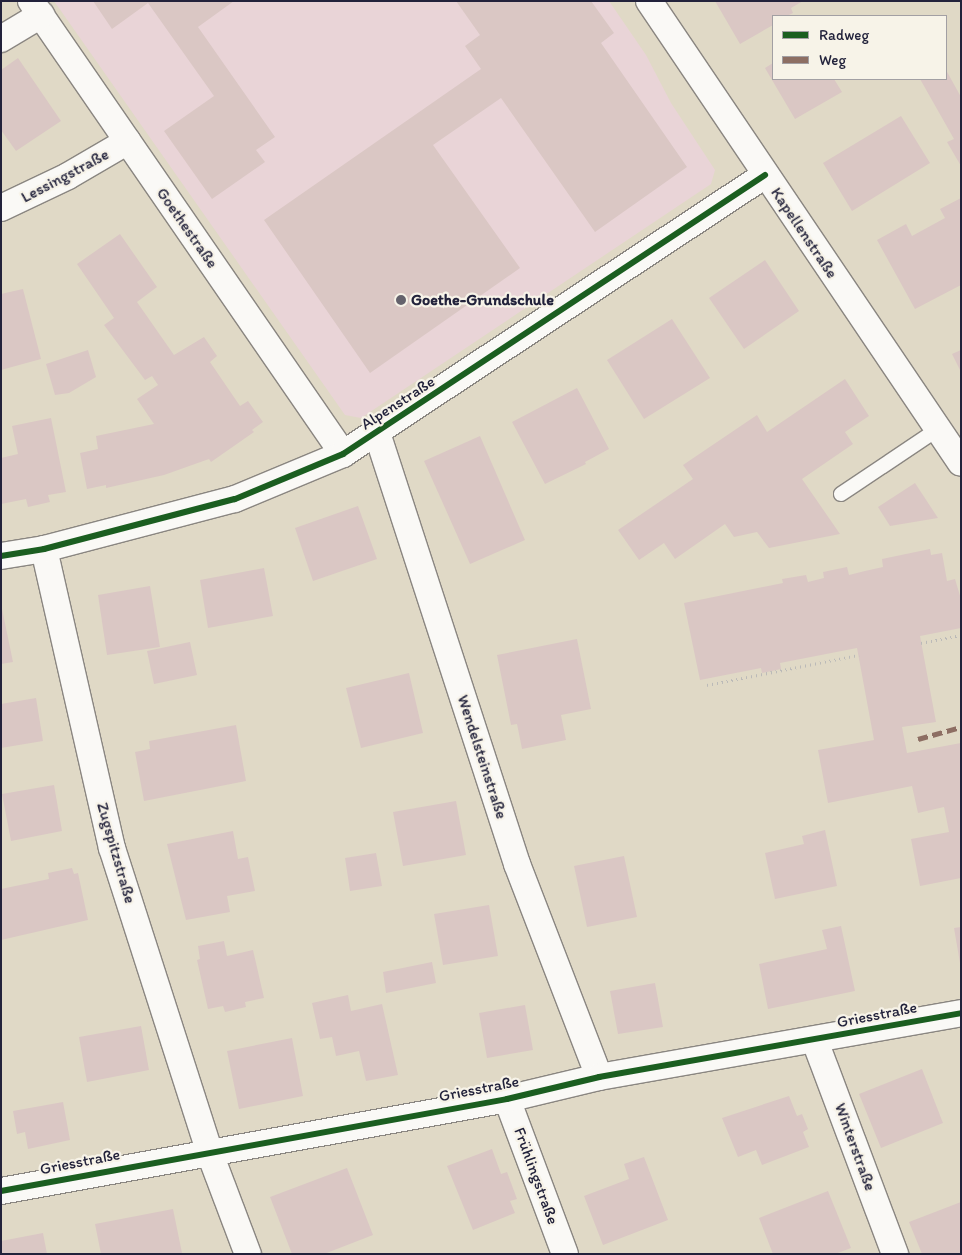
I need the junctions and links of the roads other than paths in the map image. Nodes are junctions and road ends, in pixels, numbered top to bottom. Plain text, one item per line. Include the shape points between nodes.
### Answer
1 (649, 1) edge
2 (36, 8) edge
3 (1, 39) edge
4 (128, 141) junction
5 (765, 175) junction
6 (1, 208) edge
7 (938, 429) junction
8 (377, 433) junction
9 (343, 454) junction
10 (961, 463) edge
11 (842, 494) dead end
12 (44, 549) junction
13 (1, 556) edge
14 (961, 1013) edge
15 (815, 1040) junction
16 (599, 1077) junction
17 (507, 1099) junction
18 (209, 1151) junction
19 (1, 1191) edge
20 (248, 1254) edge
21 (565, 1254) edge
22 (895, 1254) edge

1 - 5 street, Kapellenstraße
2 - 3 street
2 - 4 street, Goethestraße
4 - 6 street, Lessingstraße via 68,176
4 - 9 street, Goethestraße
5 - 7 street, Kapellenstraße
5 - 8 street, Alpenstraße
7 - 10 street, Kapellenstraße
7 - 11 lane
8 - 9 street, Alpenstraße
8 - 16 street, Wendelsteinstraße via 517,864
9 - 12 street, Alpenstraße via 235,499
12 - 13 street, Alpenstraße
12 - 18 street, Zugspitzstraße via 112,848
14 - 15 street, Griesstraße
15 - 16 street, Griesstraße
15 - 22 street, Winterstraße
16 - 17 street, Griesstraße
17 - 18 street, Griesstraße
17 - 21 street, Frühlingstraße
18 - 19 street, Griesstraße
18 - 20 street, Zugspitzstraße

